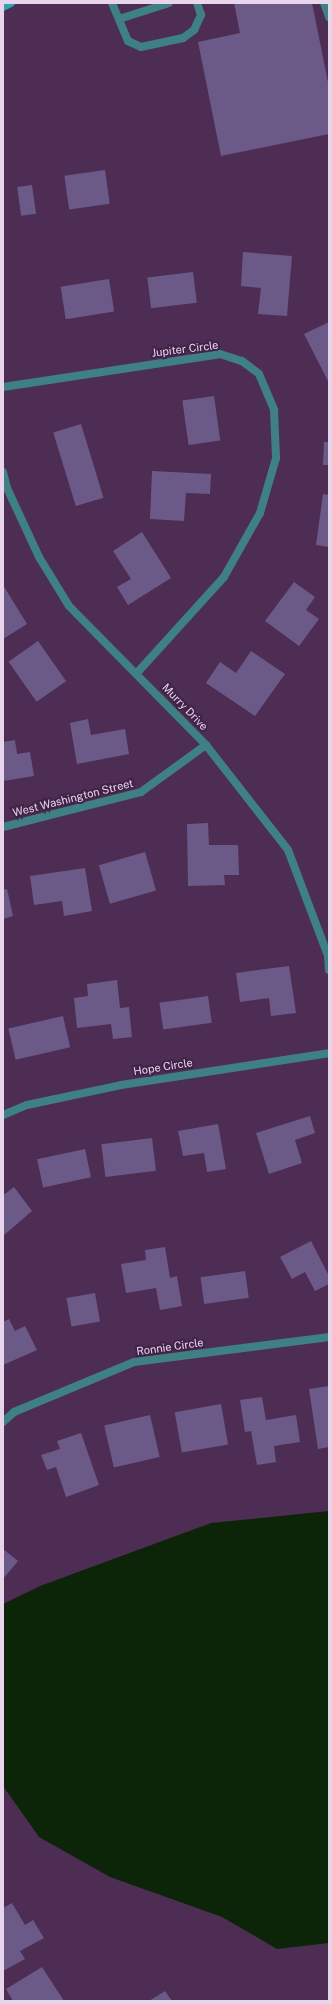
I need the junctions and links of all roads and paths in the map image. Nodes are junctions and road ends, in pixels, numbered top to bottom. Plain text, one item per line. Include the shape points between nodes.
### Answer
1 (11, 3) edge
2 (112, 3) edge
3 (169, 3) edge
4 (197, 3) edge
5 (324, 3) edge
6 (3, 7) edge
7 (329, 18) edge
8 (119, 19) junction
9 (3, 386) edge
10 (3, 472) edge
11 (137, 673) junction
12 (206, 745) junction
13 (3, 827) edge
14 (329, 970) edge
15 (329, 1053) edge
16 (3, 1115) edge
17 (329, 1337) edge
18 (3, 1422) edge

1 - 6 main road
2 - 8 street
3 - 8 street
4 - 8 street via 200,15 194,30 183,38 140,48 128,41
5 - 7 street
9 - 11 street, Jupiter Circle via 220,354 242,361 259,374 274,410 276,458 260,513 224,577
10 - 11 street, Murry Drive via 6,488 39,557 69,606
11 - 12 street, Murry Drive
12 - 13 street, West Washington Street via 141,792
12 - 14 street, Murry Drive via 288,850 328,956
15 - 16 street, Hope Circle via 121,1085 27,1105
17 - 18 street, Ronnie Circle via 134,1362 14,1412

